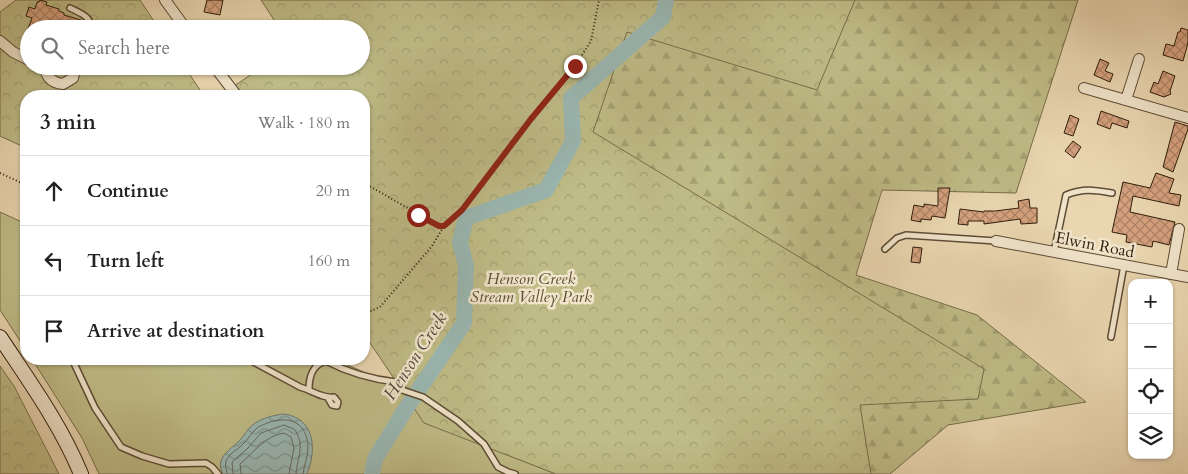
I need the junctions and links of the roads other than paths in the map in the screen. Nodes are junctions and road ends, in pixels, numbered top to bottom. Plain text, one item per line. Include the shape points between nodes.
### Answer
1 (165, 0) edge
2 (70, 8) dead end
3 (89, 20) edge
4 (179, 20) edge
5 (0, 41) edge
6 (20, 56) edge
7 (1139, 59) dead end
8 (47, 75) edge
9 (74, 75) edge
10 (221, 75) edge
11 (1084, 88) dead end
12 (232, 90) edge
13 (1126, 100) junction
14 (1188, 118) edge
15 (1112, 193) dead end
16 (1179, 229) dead end
17 (996, 240) joint
18 (885, 249) dead end
19 (1054, 252) junction
20 (1124, 265) junction
21 (1171, 274) junction
22 (1188, 277) edge
23 (0, 337) edge
24 (1111, 337) dead end
25 (75, 365) edge
26 (259, 365) edge
27 (317, 365) edge
28 (334, 365) edge
29 (309, 389) junction
30 (328, 398) dead end
31 (81, 474) edge
32 (218, 474) edge
33 (515, 474) edge

1 - 4 street
2 - 3 lane
5 - 6 street
7 - 13 street
8 - 9 street via 63,84
10 - 12 street
11 - 13 street
13 - 14 street
15 - 19 lane via 1078,190 1066,195
16 - 21 street
17 - 18 lane via 906,235
17 - 19 street, Elwin Road
19 - 20 street, Elwin Road
20 - 21 street, Elwin Road
20 - 24 lane
21 - 22 street, Elwin Road
23 - 31 street via 56,424
25 - 32 lane via 94,408 121,447 169,464 206,463
26 - 29 lane
27 - 29 lane via 311,373
28 - 33 lane via 370,379 396,382 402,390 423,397 474,434 498,467
29 - 30 lane

